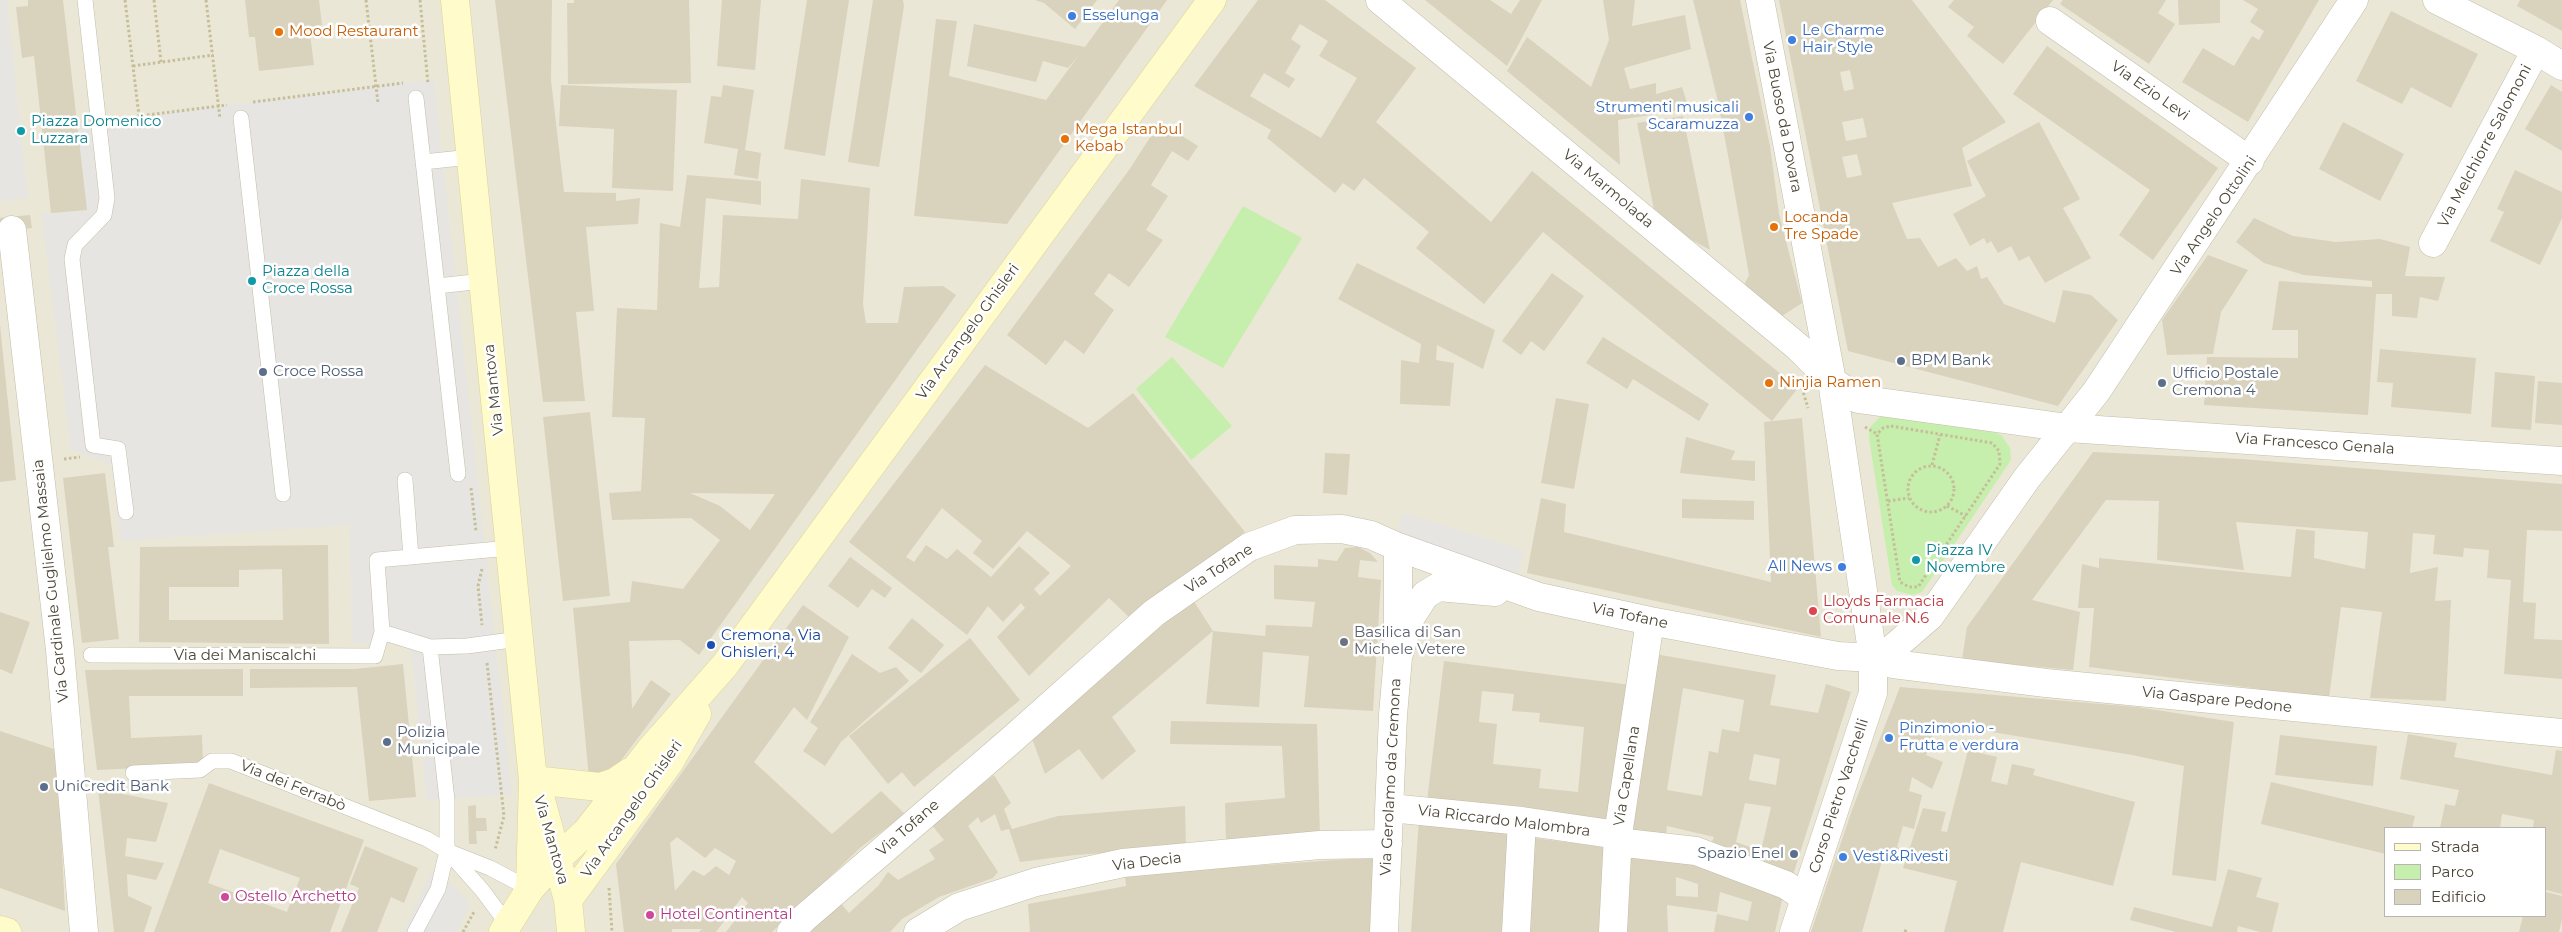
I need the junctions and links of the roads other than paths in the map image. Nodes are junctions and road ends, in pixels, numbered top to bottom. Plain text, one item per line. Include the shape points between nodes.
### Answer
1 (85, 0) edge
2 (455, 0) edge
3 (1212, 0) edge
4 (1380, 0) edge
5 (1760, 0) edge
6 (2354, 0) edge
7 (2437, 0) edge
8 (2050, 21) dead end
9 (2536, 50) junction
10 (2562, 66) edge
11 (416, 98) dead end
12 (241, 118) dead end
13 (471, 157) junction
14 (2250, 161) junction
15 (423, 162) junction
16 (12, 230) dead end
17 (2433, 243) dead end
18 (483, 281) junction
19 (437, 286) junction
20 (1832, 381) junction
21 (2068, 428) junction
22 (2562, 461) edge
23 (458, 474) dead end
24 (405, 480) dead end
25 (283, 494) dead end
26 (126, 512) dead end
27 (1398, 547) junction
28 (510, 548) junction
29 (411, 557) junction
30 (1539, 597) junction
31 (1650, 621) junction
32 (382, 632) junction
33 (520, 639) junction
34 (430, 647) junction
35 (91, 655) dead end
36 (1398, 657) junction
37 (1873, 658) junction
38 (725, 665) junction
39 (2562, 733) edge
40 (635, 768) junction
41 (133, 773) dead end
42 (533, 780) junction
43 (1390, 808) junction
44 (1522, 821) junction
45 (1617, 839) junction
46 (1388, 844) junction
47 (447, 852) junction
48 (556, 860) junction
49 (530, 889) junction
50 (1805, 898) junction
51 (568, 900) junction
52 (506, 928) edge
53 (0, 930) edge
54 (7, 932) edge
55 (84, 932) edge
56 (415, 932) edge
57 (571, 932) edge
58 (791, 932) edge
59 (918, 932) edge
60 (1384, 932) edge
61 (1516, 932) edge
62 (1613, 932) edge
63 (1794, 932) edge

1 - 26 lane via 107,198 104,215 75,245 72,259 93,445 118,449
2 - 13 main road, Via Mantova
3 - 38 main road, Via Arcangelo Ghisleri
4 - 20 street, Via Marmolada via 1798,347
5 - 20 street, Via Buoso da Dovara
6 - 14 street, Via Angelo Ottolini
7 - 9 street
8 - 14 street, Via Ezio Levi
9 - 10 street
9 - 17 street, Via Melchiorre Salomoni
11 - 15 lane
12 - 25 lane
13 - 15 lane
13 - 18 main road, Via Mantova
14 - 21 street, Via Angelo Ottolini via 2096,392
15 - 19 lane
16 - 55 street, Via Cardinale Guglielmo Massaia via 60,650
18 - 19 lane
18 - 28 main road, Via Mantova
19 - 23 lane
20 - 21 street via 1858,398
20 - 37 street
21 - 22 street, Via Francesco Genala
21 - 37 street via 2027,478 1930,616 1892,649
24 - 29 lane
27 - 30 street, Via Tofane
27 - 36 street
27 - 58 street, Via Tofane via 1371,535 1342,529 1294,530 1250,547 1154,613
28 - 29 lane
28 - 33 main road, Via Mantova
29 - 32 lane via 377,560
30 - 31 street, Via Tofane
30 - 36 street, Via Gerolamo da Cremona via 1438,588 1425,595 1409,620
31 - 37 street, Via Tofane via 1825,654
31 - 45 street, Via Capellana
32 - 34 lane
32 - 35 lane, Via dei Maniscalchi via 375,656
33 - 34 lane
33 - 42 main road, Via Mantova
34 - 47 lane via 447,800
36 - 43 street, Via Gerolamo da Cremona
37 - 39 street, Via Gaspare Pedone via 1893,664 2046,683
37 - 50 street, Corso Pietro Vacchelli via 1873,693
38 - 40 main road, Via Arcangelo Ghisleri
38 - 51 main road, Via Arcangelo Ghisleri via 669,762
40 - 42 main road, Via Arcangelo Ghisleri via 615,782 600,787
40 - 48 main road, Via Arcangelo Ghisleri via 586,832
41 - 47 lane, Via dei Ferrabò via 200,770 212,760 231,761 427,839
42 - 48 main road, Via Mantova via 546,814
42 - 49 main road, Via Mantova
43 - 44 street, Via Riccardo Malombra
43 - 46 street, Via Gerolamo da Cremona
44 - 45 street, Via Riccardo Malombra
44 - 61 street
45 - 50 street, Via Riccardo Malombra via 1696,851 1786,885
45 - 62 street, Via Capellana
46 - 59 street, Via Decia via 1320,845 1123,863 1036,882 960,907
46 - 60 street, Via Gerolamo da Cremona
47 - 49 lane, Via dei Ferrabò via 490,868
47 - 52 lane, Via dei Ferrabò via 482,890
47 - 56 lane via 438,889
48 - 49 main road, Via Arcangelo Ghisleri
48 - 51 main road, Via Mantova
49 - 52 main road, Via Arcangelo Ghisleri
50 - 63 street, Corso Pietro Vacchelli
51 - 57 main road, Via Mantova
53 - 54 main road

